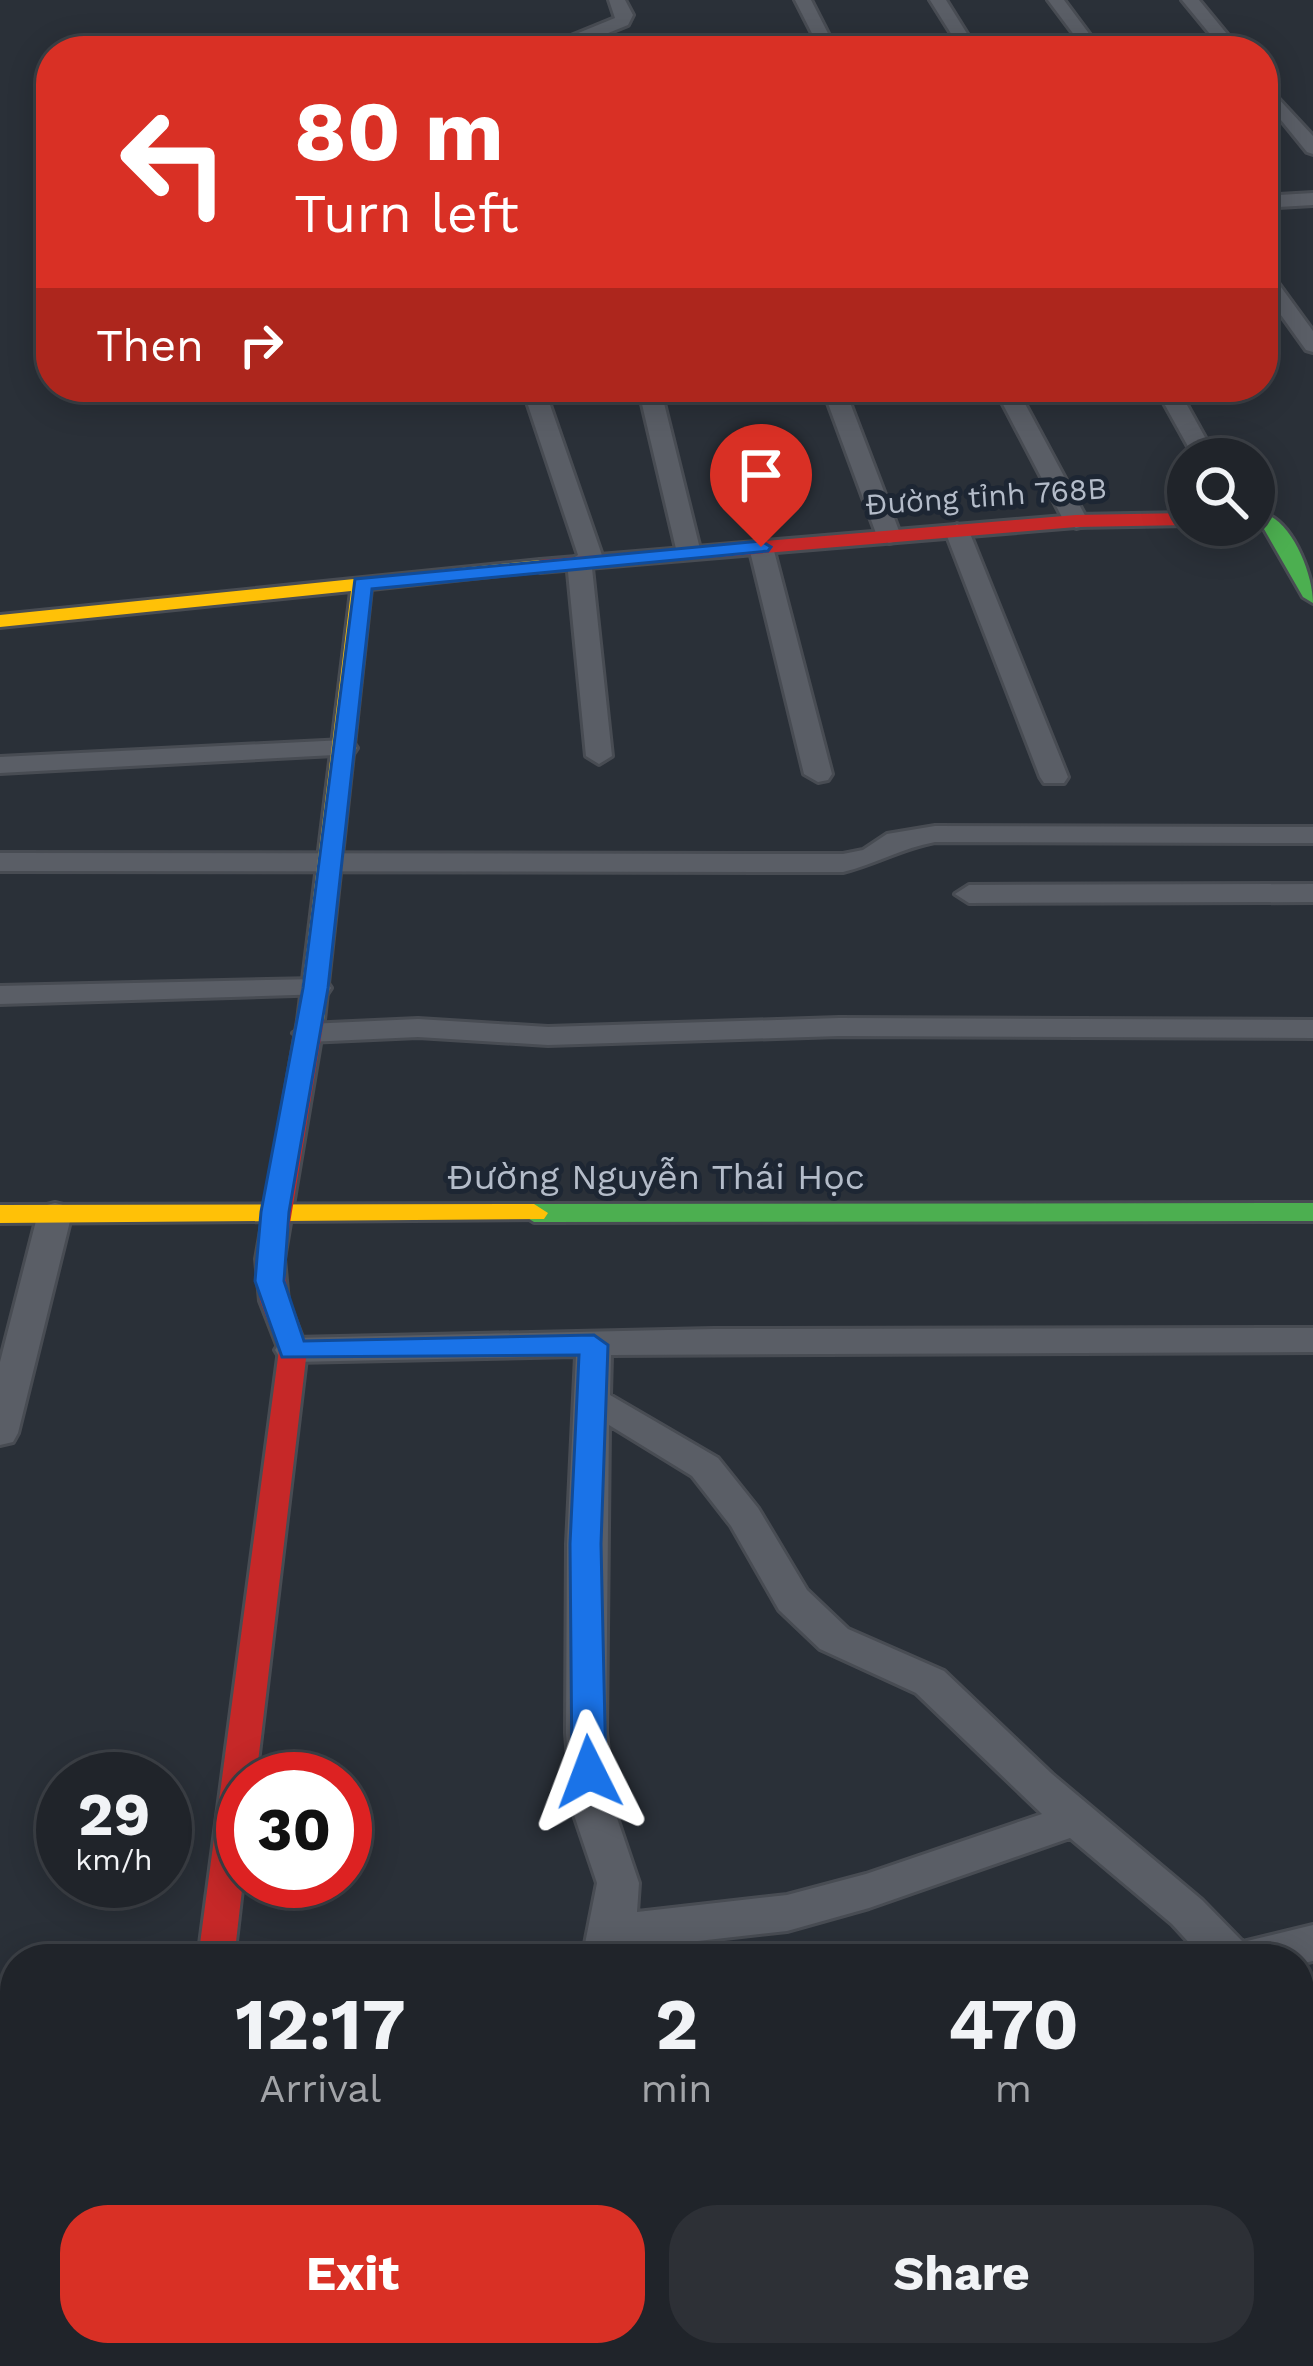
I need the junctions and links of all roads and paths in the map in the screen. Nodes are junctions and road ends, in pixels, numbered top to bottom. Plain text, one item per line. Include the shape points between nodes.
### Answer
1 (617, 0) edge
2 (803, 0) edge
3 (938, 0) edge
4 (1056, 0) edge
5 (1190, 0) edge
6 (586, 36) edge
7 (821, 36) edge
8 (960, 36) edge
9 (1083, 36) edge
10 (1220, 36) edge
11 (1278, 105) edge
12 (1313, 148) edge
13 (1313, 199) edge
14 (1278, 201) edge
15 (1278, 297) edge
16 (1313, 346) edge
17 (538, 402) dead end
18 (653, 402) edge
19 (839, 402) edge
20 (1012, 402) edge
21 (1174, 402) edge
22 (1194, 438) edge
23 (1167, 519) edge
24 (1076, 520) junction
25 (1275, 522) edge
26 (1313, 524) edge
27 (957, 531) junction
28 (889, 536) junction
29 (1275, 540) edge
30 (761, 547) junction
31 (689, 553) junction
32 (586, 562) junction
33 (362, 584) junction
34 (1313, 597) edge
35 (0, 621) edge
36 (344, 748) junction
37 (599, 756) dead end
38 (0, 765) edge
39 (818, 774) dead end
40 (1054, 777) dead end
41 (1313, 836) edge
42 (331, 860) junction
43 (0, 862) edge
44 (1313, 893) edge
45 (969, 894) dead end
46 (316, 988) junction
47 (0, 994) edge
48 (1313, 1029) edge
49 (308, 1033) junction
50 (275, 1212) junction
51 (1313, 1212) edge
52 (55, 1213) junction
53 (0, 1214) edge
54 (594, 1345) junction
55 (1311, 1347) edge
56 (293, 1351) junction
57 (591, 1400) junction
58 (0, 1433) edge
59 (1078, 1818) junction
60 (218, 1944) edge
61 (608, 1944) edge
62 (619, 1944) edge
63 (1217, 1944) edge

1 - 6 street via 622,21
2 - 7 street
3 - 8 street
4 - 9 street
5 - 10 street
11 - 12 street
13 - 14 street
15 - 16 street
17 - 32 street
18 - 31 street
19 - 28 street
20 - 24 street
21 - 22 street
23 - 24 street, Đường tỉnh 768B
24 - 27 street, Đường tỉnh 768B
25 - 26 street
27 - 28 street, Đường tỉnh 768B
27 - 40 street
28 - 30 street, Đường tỉnh 768B
29 - 34 street
30 - 31 street, Đường tỉnh 768B
30 - 39 street
31 - 32 street, Đường tỉnh 768B
32 - 33 street, Đường tỉnh 768B
32 - 37 street
33 - 35 street, Đường tỉnh 768B
33 - 36 street
36 - 38 street
36 - 42 street
41 - 42 street via 935,835 897,840 843,863
42 - 43 street
42 - 46 street
44 - 45 street
46 - 47 street
46 - 49 street
48 - 49 street
49 - 50 street
50 - 51 street, Đường Nguyễn Thái Học
50 - 52 street, Đường Nguyễn Thái Học
50 - 56 street via 269,1281
52 - 53 street, Đường Nguyễn Thái Học
52 - 58 street
54 - 55 street
54 - 56 street
54 - 57 street
56 - 60 street
57 - 59 street via 705,1467 794,1600 834,1640 929,1682
57 - 61 street via 586,1733 593,1809 618,1883
59 - 62 street via 869,1891
59 - 63 street

